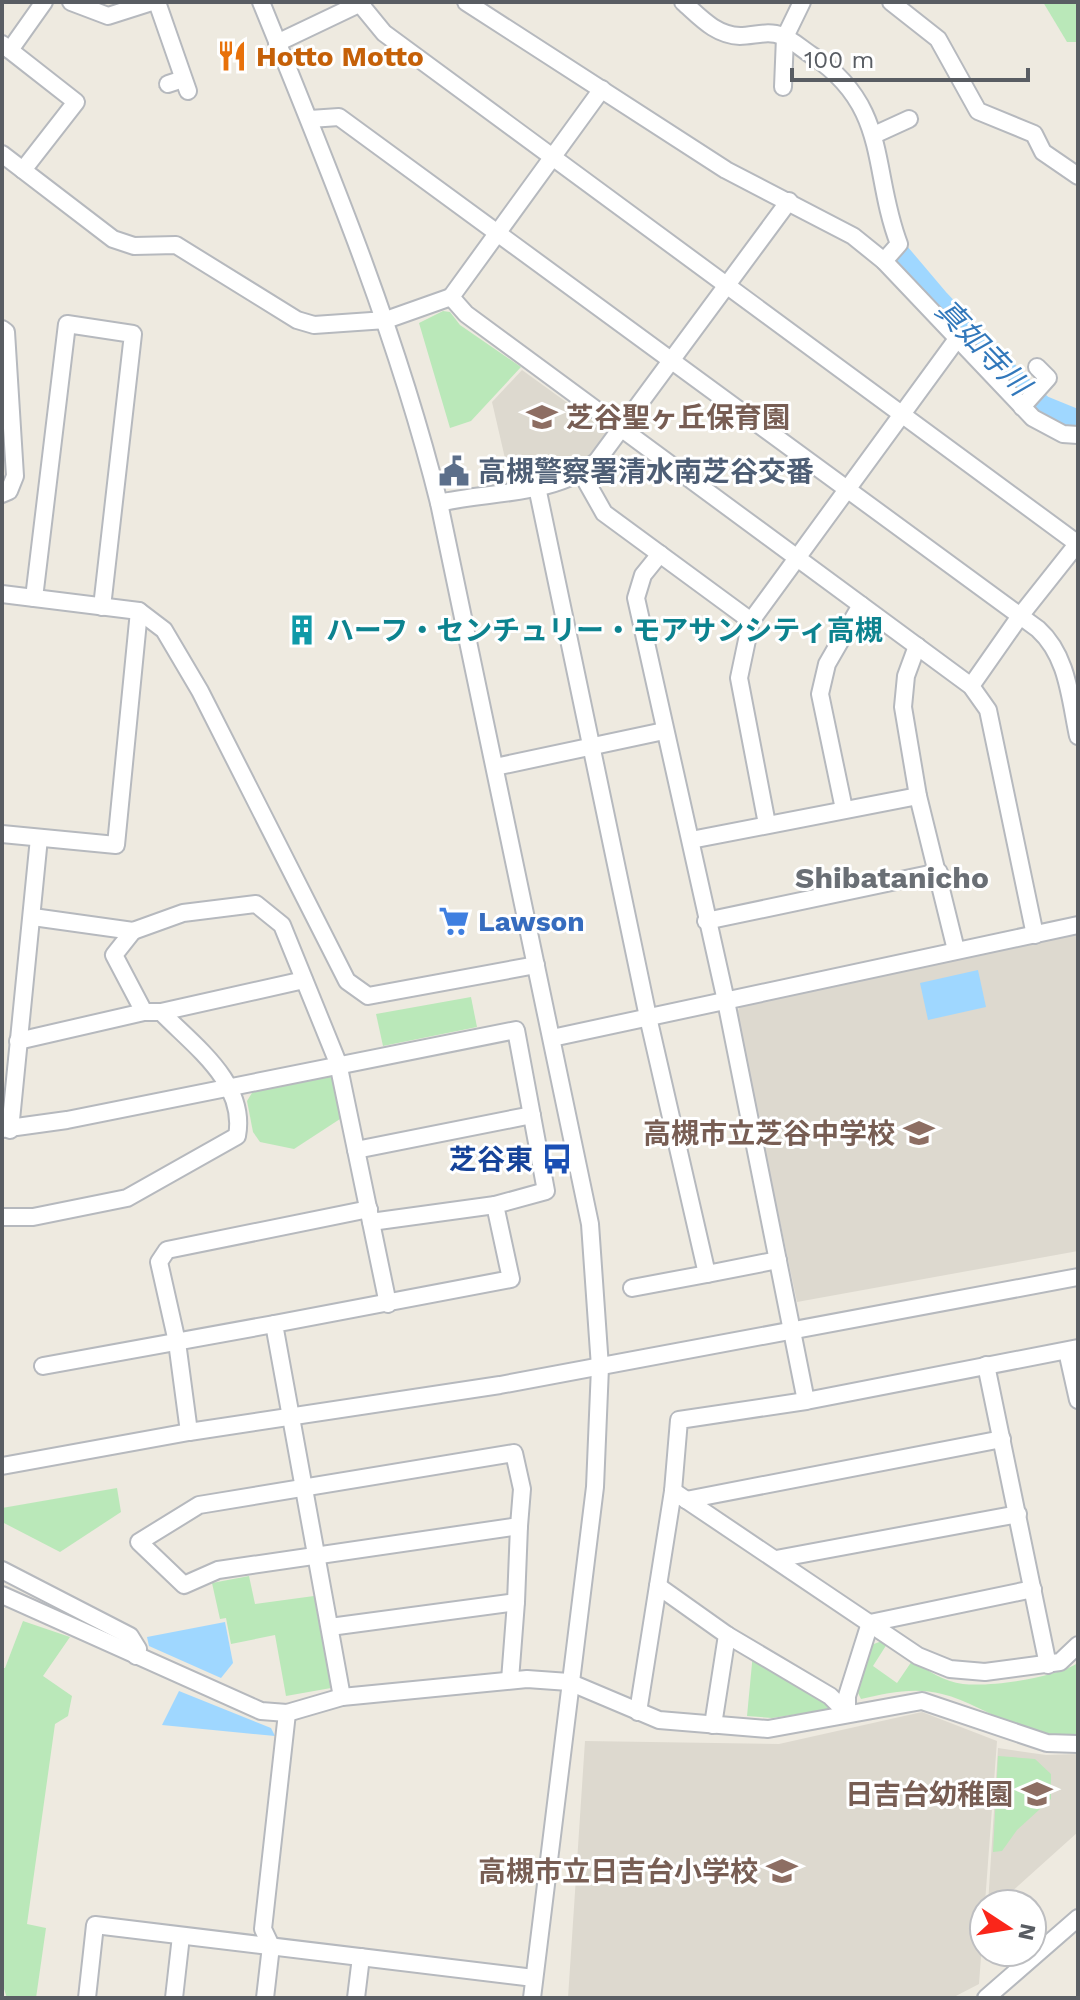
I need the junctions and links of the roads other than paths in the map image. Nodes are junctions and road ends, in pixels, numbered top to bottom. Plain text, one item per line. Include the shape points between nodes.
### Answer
1 (44, 2) edge
2 (71, 2) edge
3 (154, 2) edge
4 (261, 2) edge
5 (466, 2) edge
6 (683, 2) edge
7 (802, 2) edge
8 (891, 2) edge
9 (362, 3) edge
10 (785, 37) junction
11 (277, 43) junction
12 (6, 47) edge
13 (180, 85) dead end
14 (783, 87) dead end
15 (602, 89) junction
16 (310, 119) junction
17 (909, 119) dead end
18 (874, 135) junction
19 (2, 154) edge
20 (552, 157) junction
21 (23, 170) junction
22 (1078, 176) edge
23 (789, 201) junction
24 (498, 233) junction
25 (884, 261) junction
26 (728, 286) junction
27 (451, 297) junction
28 (386, 320) junction
29 (2, 329) edge
30 (957, 339) junction
31 (673, 361) junction
32 (1037, 367) dead end
33 (1022, 407) junction
34 (902, 414) junction
35 (623, 430) junction
36 (1078, 435) edge
37 (582, 474) junction
38 (537, 487) junction
39 (847, 489) junction
40 (2, 494) edge
41 (439, 503) junction
42 (1078, 543) edge
43 (660, 554) junction
44 (797, 558) junction
45 (2, 594) edge
46 (34, 598) junction
47 (861, 605) junction
48 (102, 607) junction
49 (139, 611) junction
50 (1020, 616) junction
51 (751, 621) junction
52 (917, 646) junction
53 (971, 686) junction
54 (664, 731) junction
55 (1078, 736) edge
56 (591, 746) junction
57 (495, 767) junction
58 (918, 796) junction
59 (844, 809) junction
60 (767, 824) junction
61 (2, 834) edge
62 (39, 838) junction
63 (691, 840) junction
64 (939, 872) junction
65 (33, 917) junction
66 (706, 921) junction
67 (1078, 925) edge
68 (133, 931) junction
69 (1035, 935) junction
70 (956, 950) junction
71 (536, 965) junction
72 (304, 980) junction
73 (726, 1001) junction
74 (153, 1012) junction
75 (648, 1017) junction
76 (552, 1038) junction
77 (18, 1041) junction
78 (338, 1063) junction
79 (230, 1085) junction
80 (532, 1115) junction
81 (6, 1130) edge
82 (356, 1150) junction
83 (495, 1205) junction
84 (370, 1215) junction
85 (2, 1217) edge
86 (778, 1260) junction
87 (707, 1274) junction
88 (1078, 1277) edge
89 (632, 1288) dead end
90 (388, 1304) junction
91 (274, 1324) junction
92 (793, 1330) junction
93 (177, 1342) junction
94 (1072, 1349) edge
95 (986, 1365) junction
96 (43, 1366) dead end
97 (600, 1367) junction
98 (1078, 1400) edge
99 (806, 1401) junction
100 (289, 1417) junction
101 (189, 1432) junction
102 (1002, 1439) junction
103 (2, 1466) edge
104 (304, 1488) junction
105 (680, 1495) junction
106 (1018, 1514) junction
107 (519, 1526) junction
108 (316, 1557) junction
109 (776, 1559) junction
110 (2, 1570) edge
111 (658, 1586) junction
112 (1033, 1589) junction
113 (2, 1595) edge
114 (516, 1602) junction
115 (870, 1623) junction
116 (330, 1627) junction
117 (727, 1635) junction
118 (1078, 1645) edge
119 (136, 1656) junction
120 (1048, 1665) junction
121 (510, 1680) junction
122 (569, 1682) junction
123 (342, 1697) junction
124 (638, 1712) junction
125 (287, 1713) junction
126 (847, 1713) junction
127 (713, 1725) junction
128 (1078, 1744) edge
129 (1078, 1918) edge
130 (181, 1936) junction
131 (271, 1946) junction
132 (361, 1957) junction
133 (534, 1978) junction
134 (87, 1998) edge
135 (174, 1998) edge
136 (265, 1998) edge
137 (356, 1998) edge
138 (532, 1998) edge
139 (986, 1998) edge

1 - 12 street
2 - 3 street via 108,16
3 - 13 street
4 - 11 street
5 - 15 street
6 - 10 street via 721,32
7 - 10 street
8 - 22 street via 938,39 978,111 1034,134 1043,152
9 - 11 street
9 - 20 street via 384,33
10 - 14 street
10 - 18 street via 835,71
11 - 16 street
12 - 21 street via 76,102
15 - 20 street
15 - 23 street via 726,170
16 - 24 street via 339,117
16 - 28 street
17 - 18 street
18 - 25 street via 883,200 899,244
19 - 21 street
20 - 24 street
20 - 26 street
21 - 28 street via 113,239 134,246 176,245 297,320 331,326
23 - 25 street via 853,236
23 - 26 street
24 - 27 street
24 - 31 street
25 - 30 street
26 - 31 street
26 - 34 street
27 - 28 street
27 - 35 street via 466,314
28 - 41 street via 416,409
29 - 40 street via 15,476
30 - 33 street
30 - 34 street
31 - 35 street
31 - 39 street
32 - 33 street via 1048,378
33 - 36 street via 1063,434
34 - 39 street
34 - 42 street
35 - 37 street
35 - 44 street
37 - 38 street
37 - 43 street via 604,513
38 - 41 street
38 - 56 street
39 - 44 street
39 - 50 street
41 - 57 street
42 - 50 street
43 - 51 street
43 - 54 street via 643,575 636,598
44 - 47 street
44 - 51 street
45 - 46 street
46 - 48 street
46 - 48 street via 67,324 133,334
47 - 52 street
47 - 59 street via 827,664 820,694
48 - 49 street
49 - 62 street via 116,845
49 - 71 street via 164,630 180,654 347,981 368,996
50 - 53 street
50 - 55 street via 1050,640 1063,666
51 - 60 street via 739,678
52 - 53 street
52 - 58 street via 906,676 903,707
53 - 69 street via 988,710
54 - 56 street
54 - 63 street
56 - 57 street
56 - 75 street
57 - 71 street
58 - 59 street
58 - 64 street
59 - 60 street
60 - 63 street
61 - 62 street
62 - 65 street
63 - 66 street
64 - 66 street
64 - 70 street
65 - 68 street
65 - 77 street
66 - 73 street
67 - 69 street
68 - 72 street via 183,913 256,904 282,925
68 - 74 street via 114,955
69 - 70 street
70 - 73 street
71 - 76 street
72 - 74 street
72 - 78 street
73 - 75 street
73 - 86 street
74 - 77 street
74 - 79 street
75 - 76 street
75 - 87 street
76 - 97 street via 590,1224
77 - 81 street
78 - 79 street
78 - 80 street via 516,1030
78 - 82 street
79 - 81 street
79 - 85 street via 239,1128 237,1136 218,1149 127,1198 33,1217
80 - 82 street
80 - 83 street via 546,1191
82 - 84 street
83 - 84 street
83 - 90 street via 511,1279
84 - 90 street
84 - 93 street via 167,1250 159,1262
86 - 87 street
86 - 92 street
87 - 89 street
88 - 92 street
90 - 91 street
91 - 93 street
91 - 100 street
92 - 97 street
92 - 99 street
93 - 96 street
93 - 101 street
94 - 95 street
94 - 98 street
95 - 99 street
95 - 102 street
97 - 100 street
97 - 122 street via 595,1487
99 - 105 street via 679,1420
100 - 101 street
100 - 104 street
101 - 103 street
102 - 105 street
102 - 106 street
104 - 107 street via 514,1453 522,1489
104 - 108 street
104 - 108 street via 199,1505 139,1542 184,1585 218,1570
105 - 109 street
105 - 111 street
106 - 109 street
106 - 112 street
107 - 108 street
107 - 114 street
108 - 116 street
109 - 115 street
110 - 119 street via 130,1636
111 - 117 street
111 - 124 street
112 - 115 street
112 - 120 street
113 - 119 street
114 - 116 street
114 - 121 street
115 - 120 street via 918,1656 950,1669 985,1672
115 - 126 street via 847,1696
116 - 123 street
117 - 126 street via 830,1696
117 - 127 street
118 - 120 street via 1060,1662
119 - 125 street via 261,1711
121 - 122 street
121 - 123 street
122 - 124 street
122 - 133 street
123 - 125 street
124 - 127 street via 659,1720
125 - 131 street via 263,1929
126 - 127 street via 768,1729
126 - 128 street via 922,1701 1047,1743
129 - 139 street
130 - 131 street
130 - 134 street via 95,1925
130 - 135 street
131 - 132 street
131 - 136 street
132 - 133 street
132 - 137 street
133 - 138 street

